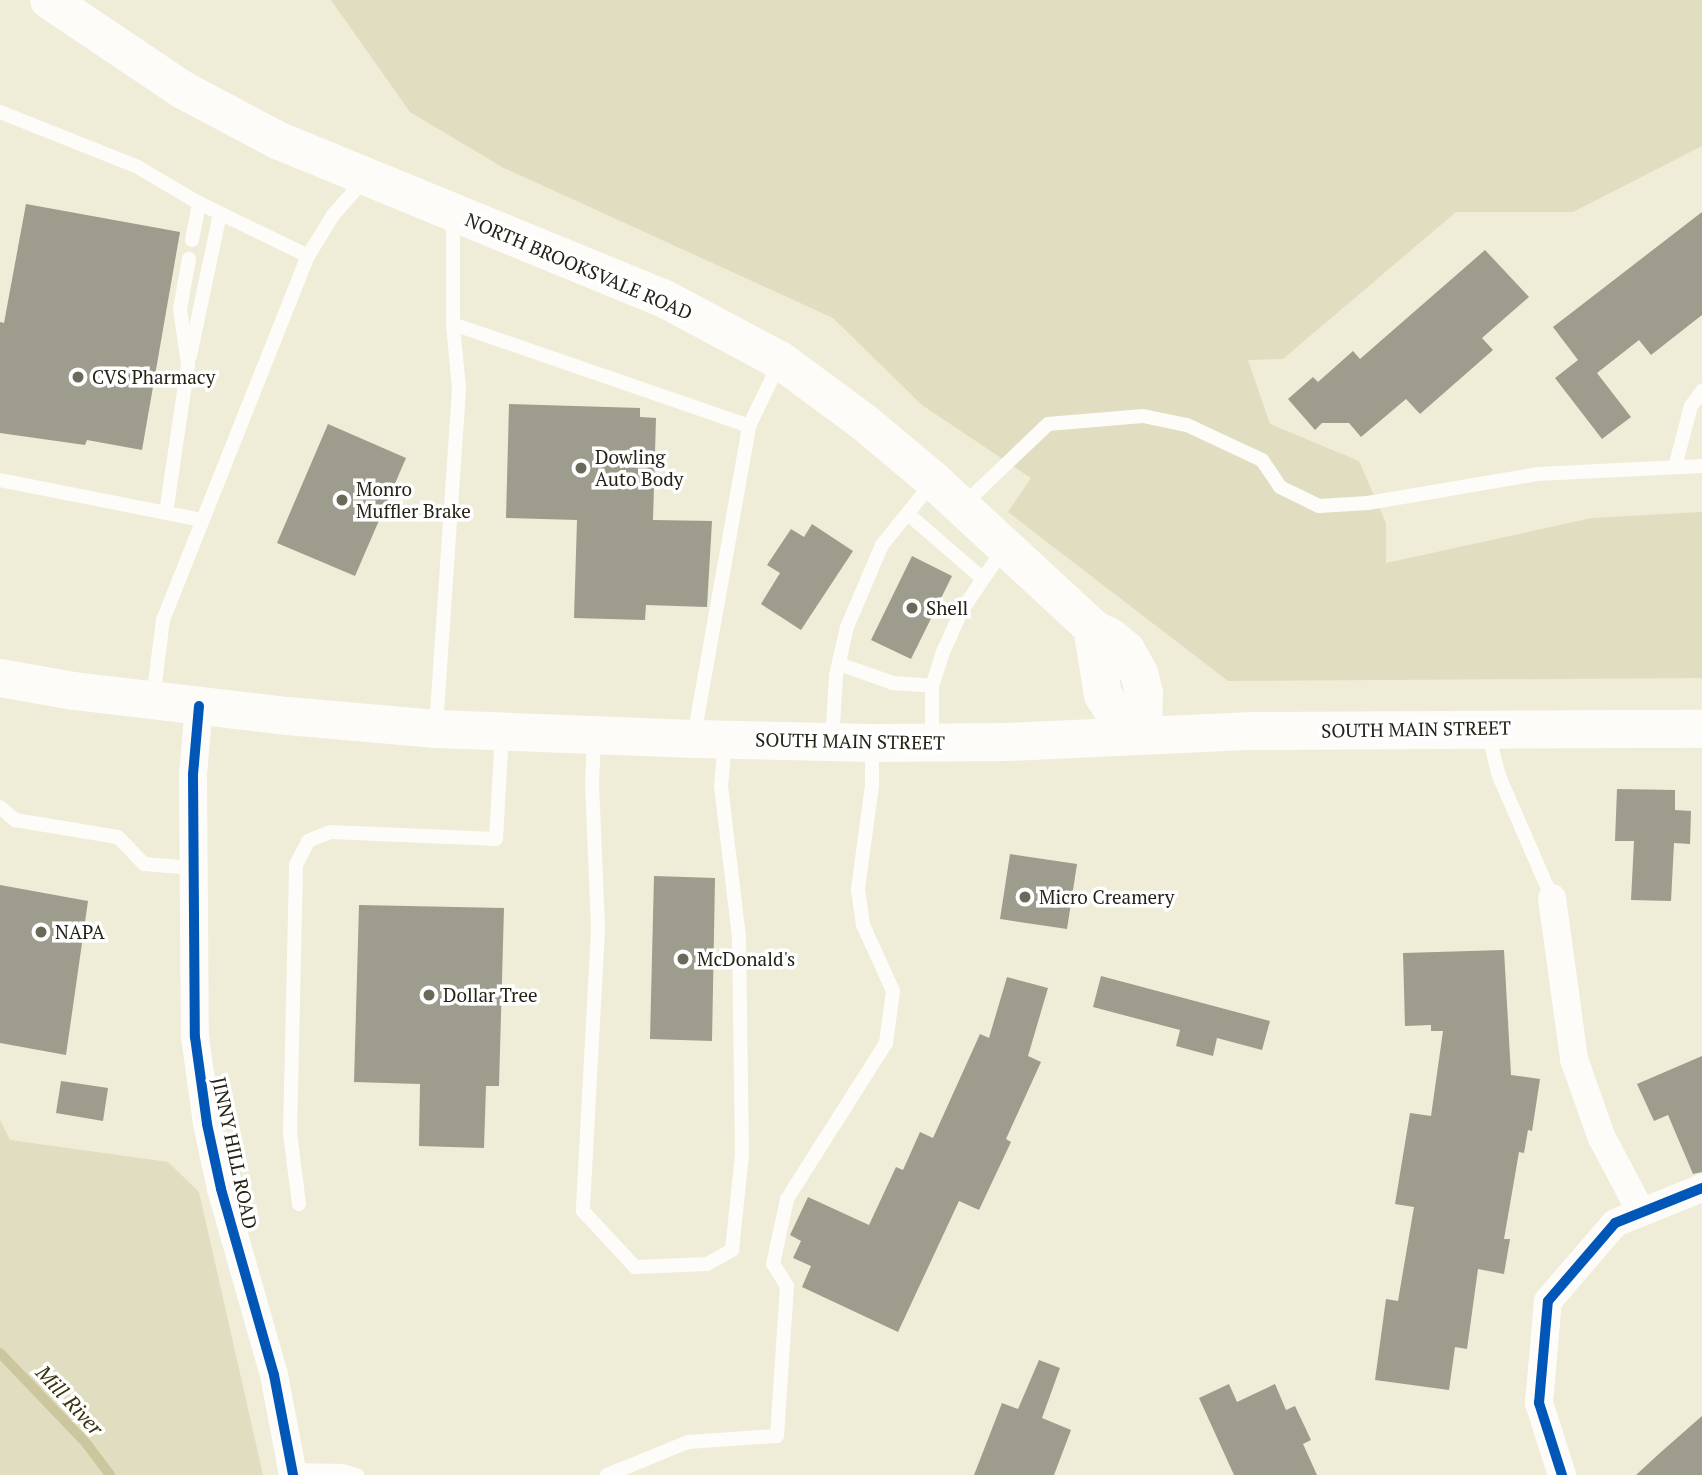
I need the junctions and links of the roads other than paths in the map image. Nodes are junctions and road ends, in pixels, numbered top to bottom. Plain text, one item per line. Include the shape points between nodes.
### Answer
1 (49, 0) edge
2 (0, 112) edge
3 (366, 178) junction
4 (199, 203) junction
5 (453, 212) junction
6 (220, 214) junction
7 (192, 240) dead end
8 (308, 256) junction
9 (189, 259) dead end
10 (453, 324) junction
11 (781, 361) junction
12 (188, 364) junction
13 (1702, 391) edge
14 (749, 426) junction
15 (1675, 467) junction
16 (1702, 467) edge
17 (0, 480) edge
18 (934, 481) junction
19 (962, 506) junction
20 (166, 513) junction
21 (908, 514) junction
22 (202, 520) junction
23 (1006, 545) junction
24 (983, 579) junction
25 (839, 664) junction
26 (0, 678) edge
27 (932, 686) junction
28 (152, 700) junction
29 (199, 706) junction
30 (1487, 728) junction
31 (436, 729) junction
32 (1702, 729) edge
33 (502, 731) junction
34 (594, 735) junction
35 (1136, 735) junction
36 (710, 739) junction
37 (832, 742) junction
38 (872, 743) junction
39 (932, 743) junction
40 (0, 807) edge
41 (194, 868) junction
42 (1552, 898) joint
43 (1702, 1188) edge
44 (299, 1204) dead end
45 (1641, 1212) junction
46 (292, 1473) edge
47 (357, 1475) edge
48 (607, 1475) edge
49 (1562, 1475) edge

1 - 3 main road, NORTH BROOKSVALE ROAD via 183,90 277,140
2 - 4 lane via 136,166
3 - 5 main road, NORTH BROOKSVALE ROAD
3 - 8 lane via 333,215
4 - 6 lane
4 - 7 lane
5 - 10 lane
5 - 11 main road, NORTH BROOKSVALE ROAD via 663,298
6 - 8 lane
6 - 12 lane
8 - 22 lane
9 - 12 lane via 180,309
10 - 14 lane
10 - 31 lane via 459,389
11 - 14 lane
11 - 18 main road, NORTH BROOKSVALE ROAD via 865,422
12 - 20 lane
13 - 15 lane via 1691,406
14 - 36 lane
15 - 16 lane
15 - 19 lane via 1537,474 1368,503 1319,506 1280,487 1262,460 1187,425 1143,416 1048,424
17 - 20 lane
18 - 19 main road, NORTH BROOKSVALE ROAD
18 - 21 lane
19 - 23 main road, NORTH BROOKSVALE ROAD
20 - 22 lane
21 - 24 lane
21 - 25 lane via 883,545 847,628
22 - 28 lane via 163,620
23 - 24 lane
23 - 35 main road, NORTH BROOKSVALE ROAD via 1095,630 1103,695 1120,723
24 - 27 lane via 962,610
25 - 27 lane via 893,683
25 - 37 lane
26 - 28 main road, SOUTH MAIN STREET
27 - 39 lane
28 - 29 main road, SOUTH MAIN STREET
29 - 31 main road, SOUTH MAIN STREET
29 - 41 street, JINNY HILL ROAD via 193,774
30 - 32 main road, SOUTH MAIN STREET
30 - 35 main road, SOUTH MAIN STREET
30 - 42 lane via 1499,776
31 - 33 main road, SOUTH MAIN STREET
33 - 34 main road, SOUTH MAIN STREET
33 - 44 lane via 496,839 330,832 308,841 296,865 290,1133
34 - 36 main road, SOUTH MAIN STREET
34 - 36 lane via 598,930 583,1211 635,1267 707,1264 732,1250 742,1155 739,937 727,819
35 - 39 main road, SOUTH MAIN STREET
36 - 37 main road, SOUTH MAIN STREET
37 - 38 main road, SOUTH MAIN STREET
38 - 39 main road, SOUTH MAIN STREET
38 - 48 lane via 872,786 858,889 863,925 893,991 886,1043 787,1199 774,1264 787,1286 777,1436 688,1442
40 - 41 lane via 15,820 118,837 144,864
41 - 46 street, JINNY HILL ROAD via 195,1037 207,1124 274,1376
42 - 45 street via 1574,1059 1601,1136
43 - 45 street
45 - 49 street via 1615,1223 1548,1301 1539,1402
46 - 47 lane via 342,1471

